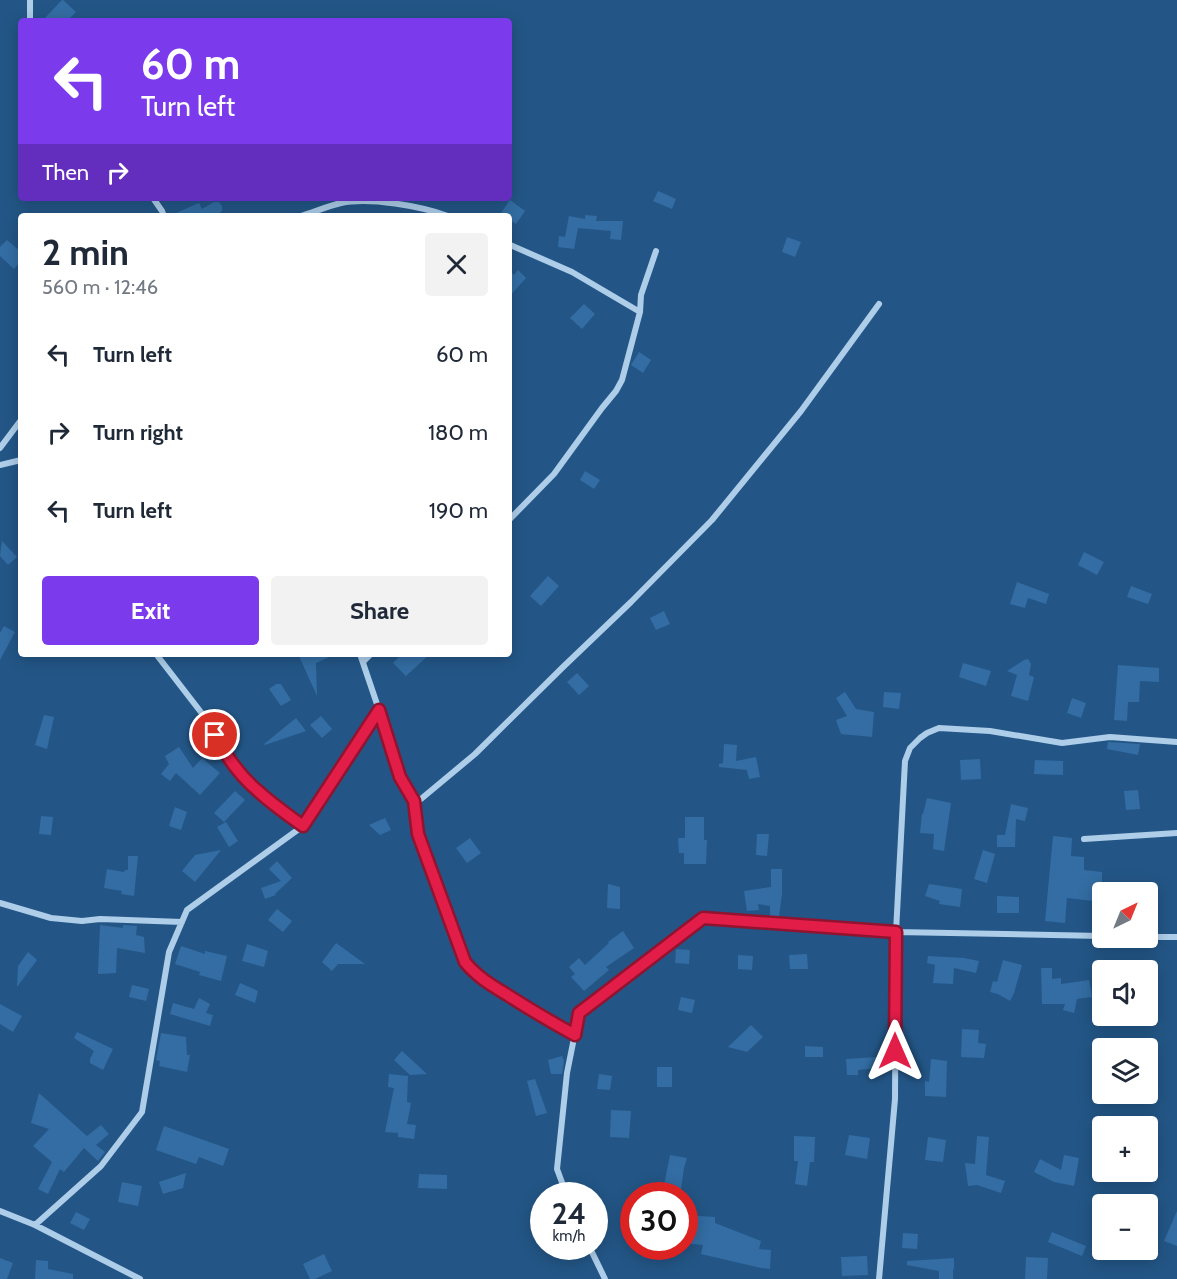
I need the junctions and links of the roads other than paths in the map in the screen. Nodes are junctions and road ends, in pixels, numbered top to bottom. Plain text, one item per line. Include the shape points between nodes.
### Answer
1 (30, 0) edge
2 (30, 18) edge
3 (371, 201) edge
4 (371, 201) edge
5 (310, 213) edge
6 (440, 213) edge
7 (512, 245) edge
8 (656, 250) dead end
9 (879, 304) dead end
10 (640, 312) junction
11 (18, 426) edge
12 (0, 448) edge
13 (18, 461) edge
14 (0, 465) edge
15 (512, 516) edge
16 (158, 657) edge
17 (361, 657) edge
18 (368, 657) edge
19 (363, 662) junction
20 (379, 710) junction
21 (1177, 742) edge
22 (414, 801) junction
23 (303, 826) junction
24 (1177, 833) edge
25 (1084, 839) dead end
26 (0, 903) edge
27 (182, 922) junction
28 (896, 932) junction
29 (1092, 936) edge
30 (1158, 937) edge
31 (1177, 937) edge
32 (575, 1035) junction
33 (562, 1182) edge
34 (0, 1211) edge
35 (35, 1225) junction
36 (596, 1260) edge
37 (140, 1279) edge
38 (605, 1279) edge
39 (879, 1279) edge

1 - 2 street
3 - 6 street
4 - 5 street via 343,202
7 - 10 street via 572,272
8 - 10 street via 641,295
9 - 22 street via 801,411 712,520 475,754 421,800
10 - 15 street via 616,391 554,474
11 - 12 street
13 - 14 street
16 - 23 street via 245,778
17 - 19 street
18 - 19 street
19 - 20 street
20 - 22 street via 400,777
20 - 23 street
21 - 28 street via 1110,737 1062,743 990,731 939,728 927,733 910,748 905,761
22 - 32 street via 418,834 465,962 485,981
23 - 27 street via 187,910
24 - 25 street
26 - 27 street via 51,918
27 - 35 street via 170,952 142,1112 101,1166
28 - 29 street
28 - 32 street via 703,918 579,1013
28 - 39 street via 895,1099
30 - 31 street
32 - 33 street via 557,1169
34 - 35 street
35 - 37 street
36 - 38 street

